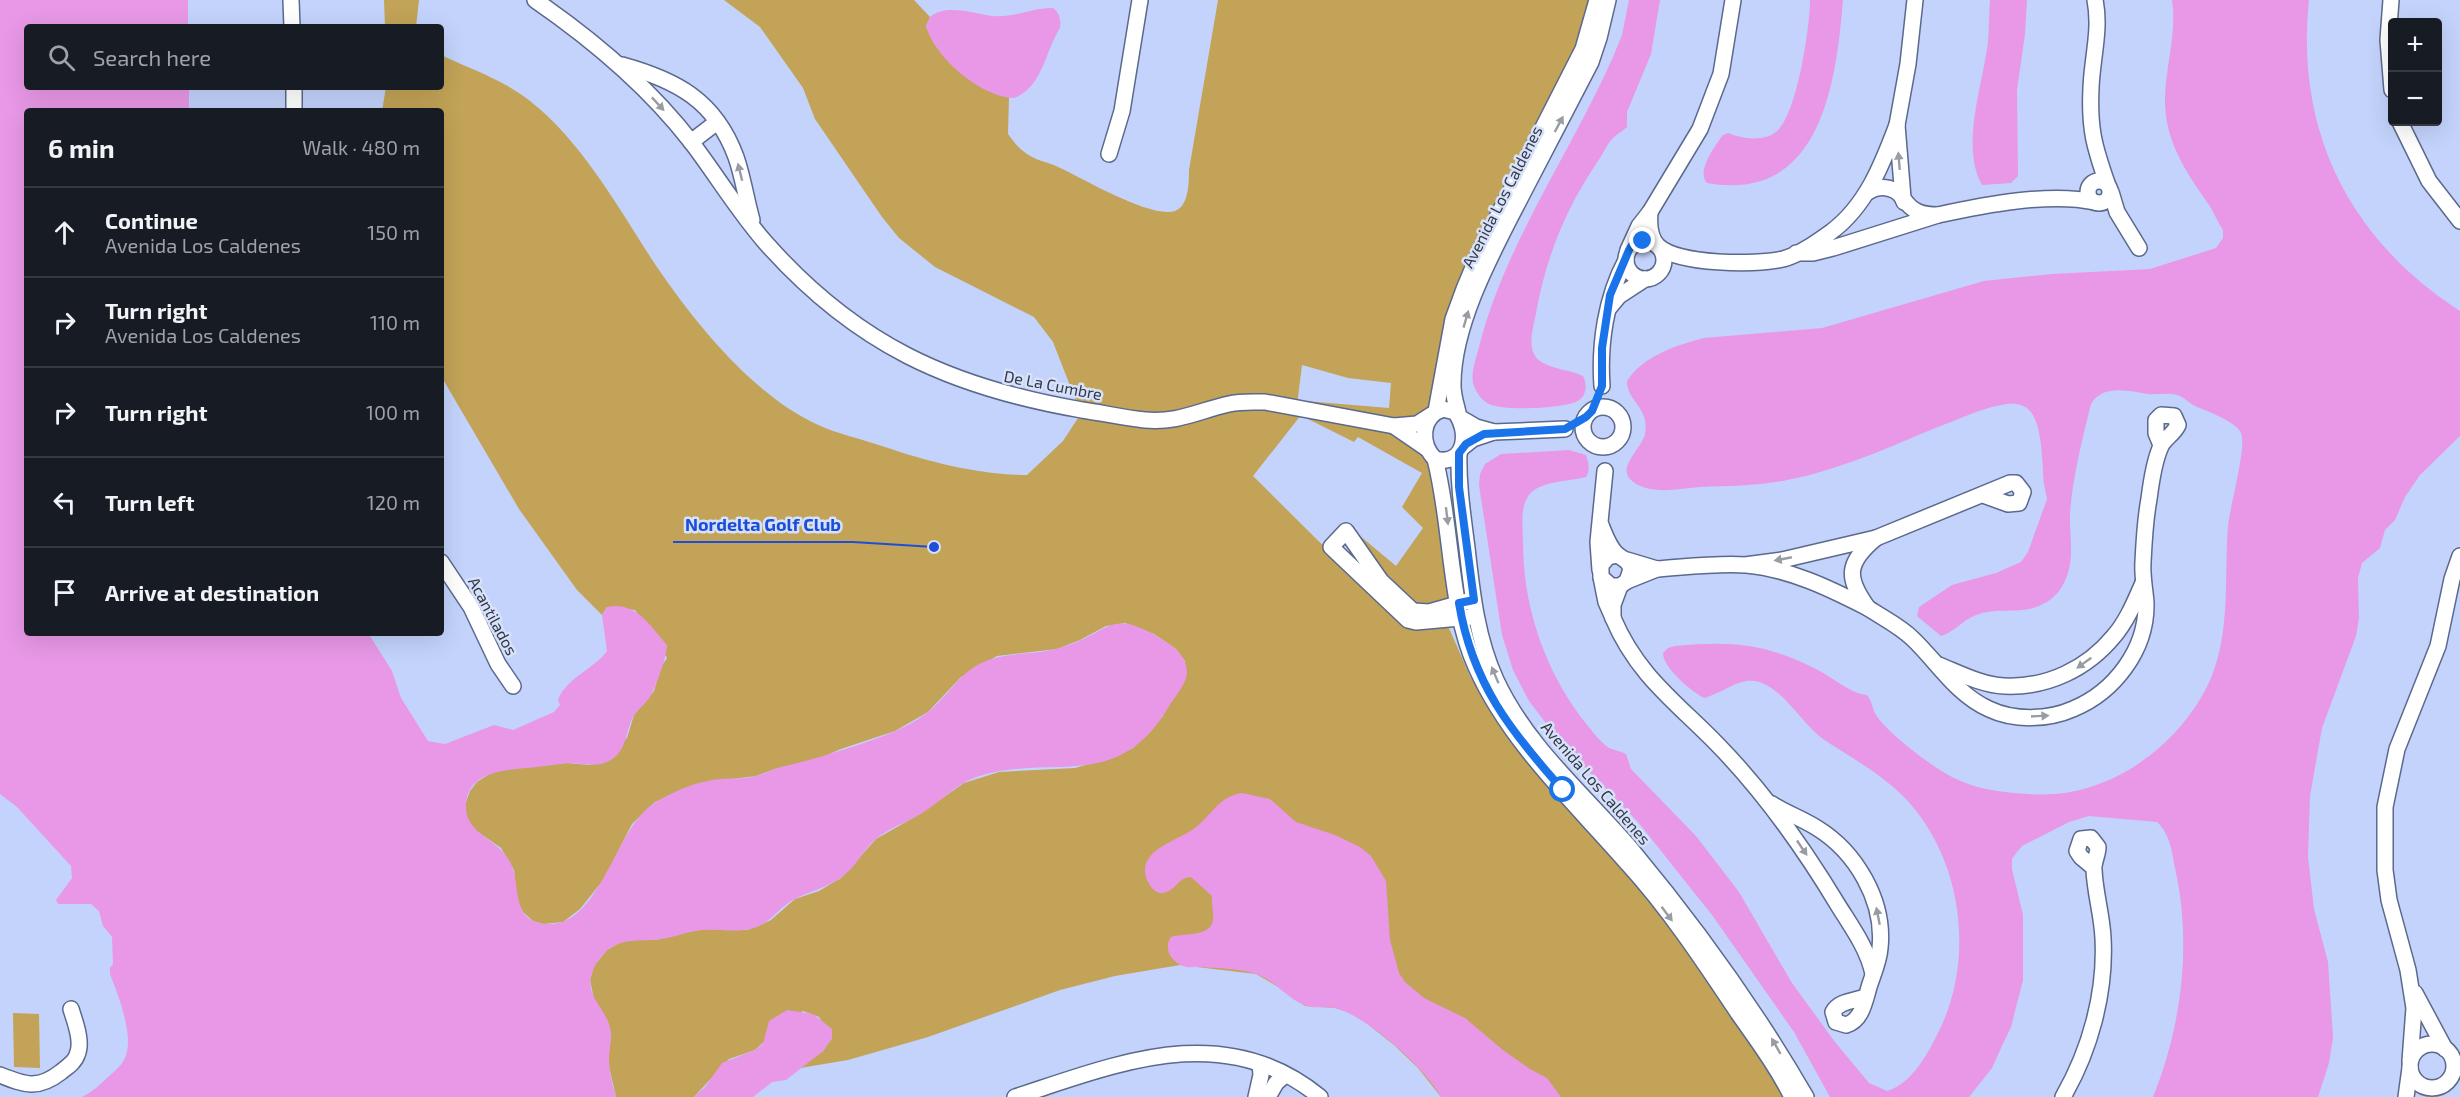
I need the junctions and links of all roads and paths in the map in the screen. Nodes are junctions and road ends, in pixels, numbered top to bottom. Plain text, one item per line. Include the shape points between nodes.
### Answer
1 (291, 0) edge
2 (535, 0) edge
3 (1140, 0) edge
4 (1597, 0) edge
5 (1608, 0) edge
6 (1733, 0) edge
7 (1915, 0) edge
8 (2095, 0) edge
9 (2391, 0) edge
10 (291, 24) edge
11 (616, 63) junction
12 (2391, 72) edge
13 (294, 90) edge
14 (294, 108) edge
15 (717, 122) junction
16 (1897, 125) junction
17 (2402, 126) edge
18 (691, 142) junction
19 (1109, 154) dead end
20 (2100, 186) junction
21 (1868, 192) junction
22 (1903, 198) junction
23 (2073, 200) junction
24 (2097, 203) junction
25 (1858, 207) junction
26 (1650, 212) junction
27 (2117, 212) junction
28 (1938, 215) junction
29 (2460, 221) edge
30 (754, 228) junction
31 (1885, 231) junction
32 (1659, 246) junction
33 (2139, 248) dead end
34 (1796, 253) junction
35 (1627, 255) junction
36 (1703, 260) junction
37 (1650, 277) junction
38 (1609, 308) junction
39 (1602, 386) junction
40 (1613, 411) junction
41 (1434, 413) junction
42 (1589, 414) junction
43 (1459, 417) junction
44 (1394, 426) junction
45 (1565, 429) junction
46 (1494, 432) junction
47 (1589, 441) junction
48 (1613, 444) junction
49 (2161, 445) dead end
50 (1461, 450) junction
51 (1431, 454) junction
52 (1605, 471) junction
53 (1983, 495) dead end
54 (1601, 525) junction
55 (1876, 538) junction
56 (1833, 549) junction
57 (1809, 554) junction
58 (2460, 556) edge
59 (1623, 558) junction
60 (1854, 562) junction
61 (1745, 565) junction
62 (444, 566) edge
63 (1361, 566) dead end
64 (1657, 568) junction
65 (1600, 574) junction
66 (1851, 578) junction
67 (1807, 580) junction
68 (1623, 584) junction
69 (2143, 584) junction
70 (1833, 590) junction
71 (1868, 608) junction
72 (1466, 612) junction
73 (1613, 618) junction
74 (2106, 645) junction
75 (1938, 664) junction
76 (2127, 667) junction
77 (513, 686) dead end
78 (2004, 686) junction
79 (2001, 714) junction
80 (1767, 801) junction
81 (2093, 867) dead end
82 (1873, 974) junction
83 (2411, 985) junction
84 (1865, 997) dead end
85 (72, 1008) dead end
86 (2445, 1049) junction
87 (1260, 1064) junction
88 (2410, 1064) junction
89 (0, 1075) edge
90 (1286, 1075) junction
91 (2448, 1081) junction
92 (1263, 1093) edge
93 (1015, 1097) edge
94 (1320, 1097) edge
95 (1792, 1097) edge
96 (1806, 1097) edge
97 (2063, 1097) edge
98 (2406, 1097) edge
99 (2435, 1097) edge

1 - 10 street
2 - 11 street, De La Cumbre
3 - 19 street via 1122,111
4 - 41 street, Avenida Los Caldenes via 1580,56 1459,299
43 -> 5 street, Avenida Los Caldenes via 1454,370 1474,295 1590,62
6 - 26 street via 1720,74 1700,129
7 - 16 street
8 - 20 street via 2098,29 2091,130 2099,160
9 - 12 street
11 - 15 street, De La Cumbre via 681,87
11 -> 18 street, De La Cumbre
13 - 14 street
15 - 18 street
30 -> 15 street, De La Cumbre via 736,158
16 - 21 street
22 -> 16 street
17 - 29 street via 2429,182
18 - 30 street, De La Cumbre
20 - 23 street
20 - 24 street via 2088,194
20 - 27 street
21 - 22 street via 1882,187
21 - 25 street
22 - 28 street via 1916,212
22 - 31 street via 1901,220
23 - 24 street
23 - 28 street via 2023,202
24 - 27 street via 2109,205
25 - 31 street via 1860,226 1869,233
25 - 34 street via 1832,231
26 - 32 street via 1650,231
26 - 35 street via 1639,226
27 - 33 street
28 - 31 street
30 - 44 street, De La Cumbre via 804,283 856,325 935,370 1000,393 1142,420 1176,420 1231,403 1265,402
31 - 34 street via 1813,253
32 - 35 street via 1643,241 1632,245
32 - 36 street via 1671,255
32 - 37 street via 1664,262 1659,273
34 - 36 street via 1783,259
35 - 37 street via 1629,271 1639,278
35 - 38 street via 1610,295
36 - 37 street
37 - 38 street via 1631,286
38 - 39 street via 1602,348
39 - 40 street
39 - 42 street
40 - 42 street via 1603,408
40 - 48 street via 1623,427
41 - 43 street via 1449,409
41 - 44 street via 1417,424
41 - 51 street via 1424,435
42 - 45 street
42 - 47 street via 1583,427
43 - 46 street
43 - 50 street via 1465,432
44 - 51 street
45 - 46 street
45 - 47 street
46 - 50 street via 1484,434
47 - 48 street via 1603,447
47 - 52 street via 1604,462
48 - 52 street
49 - 69 street via 2148,500
50 - 51 street via 1447,461
50 - 72 street via 1459,487 1474,600
51 -> 72 street, Avenida Los Caldenes via 1443,487
52 - 54 street
53 - 55 street
54 - 59 street
54 - 65 street
55 - 56 street
55 - 60 street
56 - 57 street
56 - 60 street via 1846,552
57 -> 61 street
57 - 67 street via 1803,568
58 - 83 street via 2438,646 2397,749 2385,807 2389,900
59 - 64 street
59 - 65 street via 1608,557
59 - 68 street via 1631,568
60 - 66 street
61 - 64 street
61 - 67 street
62 - 77 street, Acantilados via 471,607
63 - 72 street via 1413,611
64 - 68 street
65 - 68 street via 1607,584
65 - 73 street
66 - 70 street via 1847,585
66 - 71 street
67 - 70 street
68 - 73 street via 1613,605
69 - 74 street via 2120,628
69 - 76 street via 2144,620
70 - 71 street
71 - 75 street via 1910,637
72 -> 95 street, Avenida Los Caldenes via 1475,666 1517,737 1639,876 1717,981
96 -> 72 street, Avenida Los Caldenes via 1768,1033 1662,886 1526,731 1496,680
73 - 80 street via 1623,642 1653,683 1718,744
74 - 76 street via 2122,648
74 -> 78 street via 2058,678
75 - 78 street
75 - 79 street via 1957,689 1979,705
79 -> 76 street via 2042,717 2067,712 2100,695
78 - 79 street via 1997,698
80 -> 82 street via 1822,879 1868,957
82 -> 80 street via 1880,930 1872,894 1853,859 1817,828
81 - 97 street via 2103,940 2101,985 2087,1045
82 - 84 street
83 - 86 street
83 - 88 street via 2414,1030
85 - 89 street via 79,1047 72,1063 42,1084 21,1083
86 - 88 street via 2424,1045 2413,1054
86 - 91 street via 2453,1060
87 - 90 street
87 - 92 street
87 - 93 street via 1219,1055 1172,1054 1135,1060
88 - 91 street via 2411,1075 2421,1085 2435,1087
88 - 98 street
90 - 92 street
90 - 94 street
91 - 99 street

